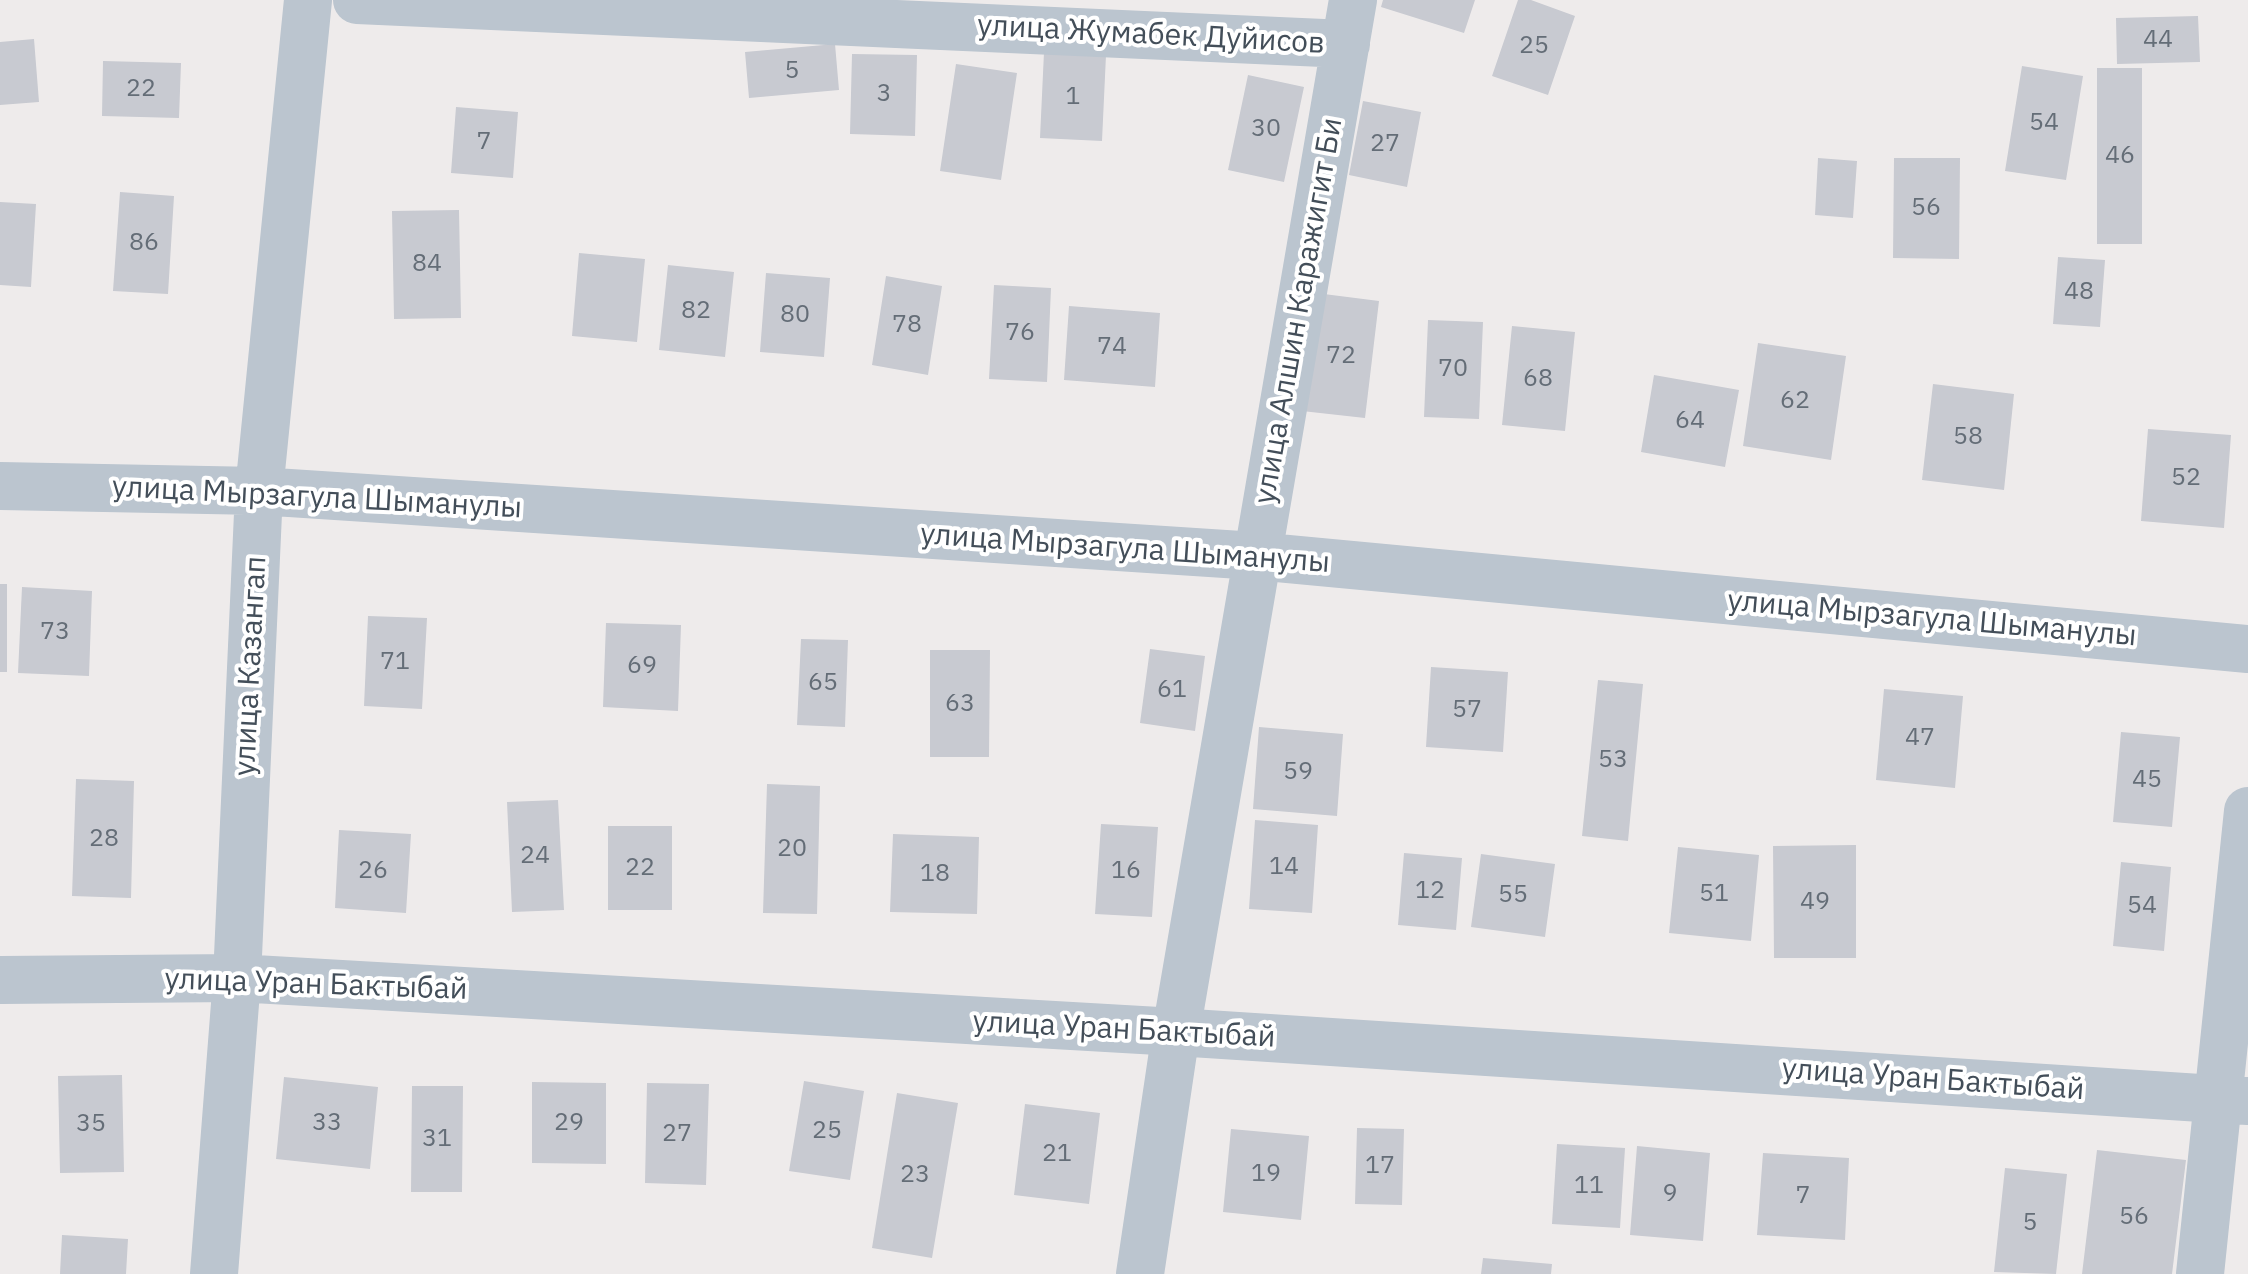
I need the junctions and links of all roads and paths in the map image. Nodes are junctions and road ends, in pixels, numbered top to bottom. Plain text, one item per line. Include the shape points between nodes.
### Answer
1 (308, 0) edge
2 (358, 0) edge
3 (1350, 22) edge
4 (0, 486) edge
5 (259, 491) junction
6 (1256, 556) junction
7 (2248, 649) edge
8 (2248, 811) edge
9 (237, 978) junction
10 (0, 980) edge
11 (1176, 1032) junction
12 (2233, 1100) edge
13 (214, 1274) edge
14 (1140, 1274) edge
15 (2200, 1274) edge

1 - 5 street, улица Казангап
2 - 3 street, улица Жумабек Дуйисов
3 - 6 street, улица Алшин Каражигит Би
4 - 5 street, улица Мырзагула Шыманулы
5 - 6 street, улица Мырзагула Шыманулы
5 - 9 street, улица Казангап
6 - 7 street, улица Мырзагула Шыманулы
6 - 11 street, улица Алшин Каражигит Би
8 - 12 street
9 - 10 street, улица Уран Бактыбай
9 - 11 street, улица Уран Бактыбай
9 - 13 street, улица Казангап
11 - 12 street, улица Уран Бактыбай
11 - 14 street, улица Алшин Каражигит Би
12 - 15 street

